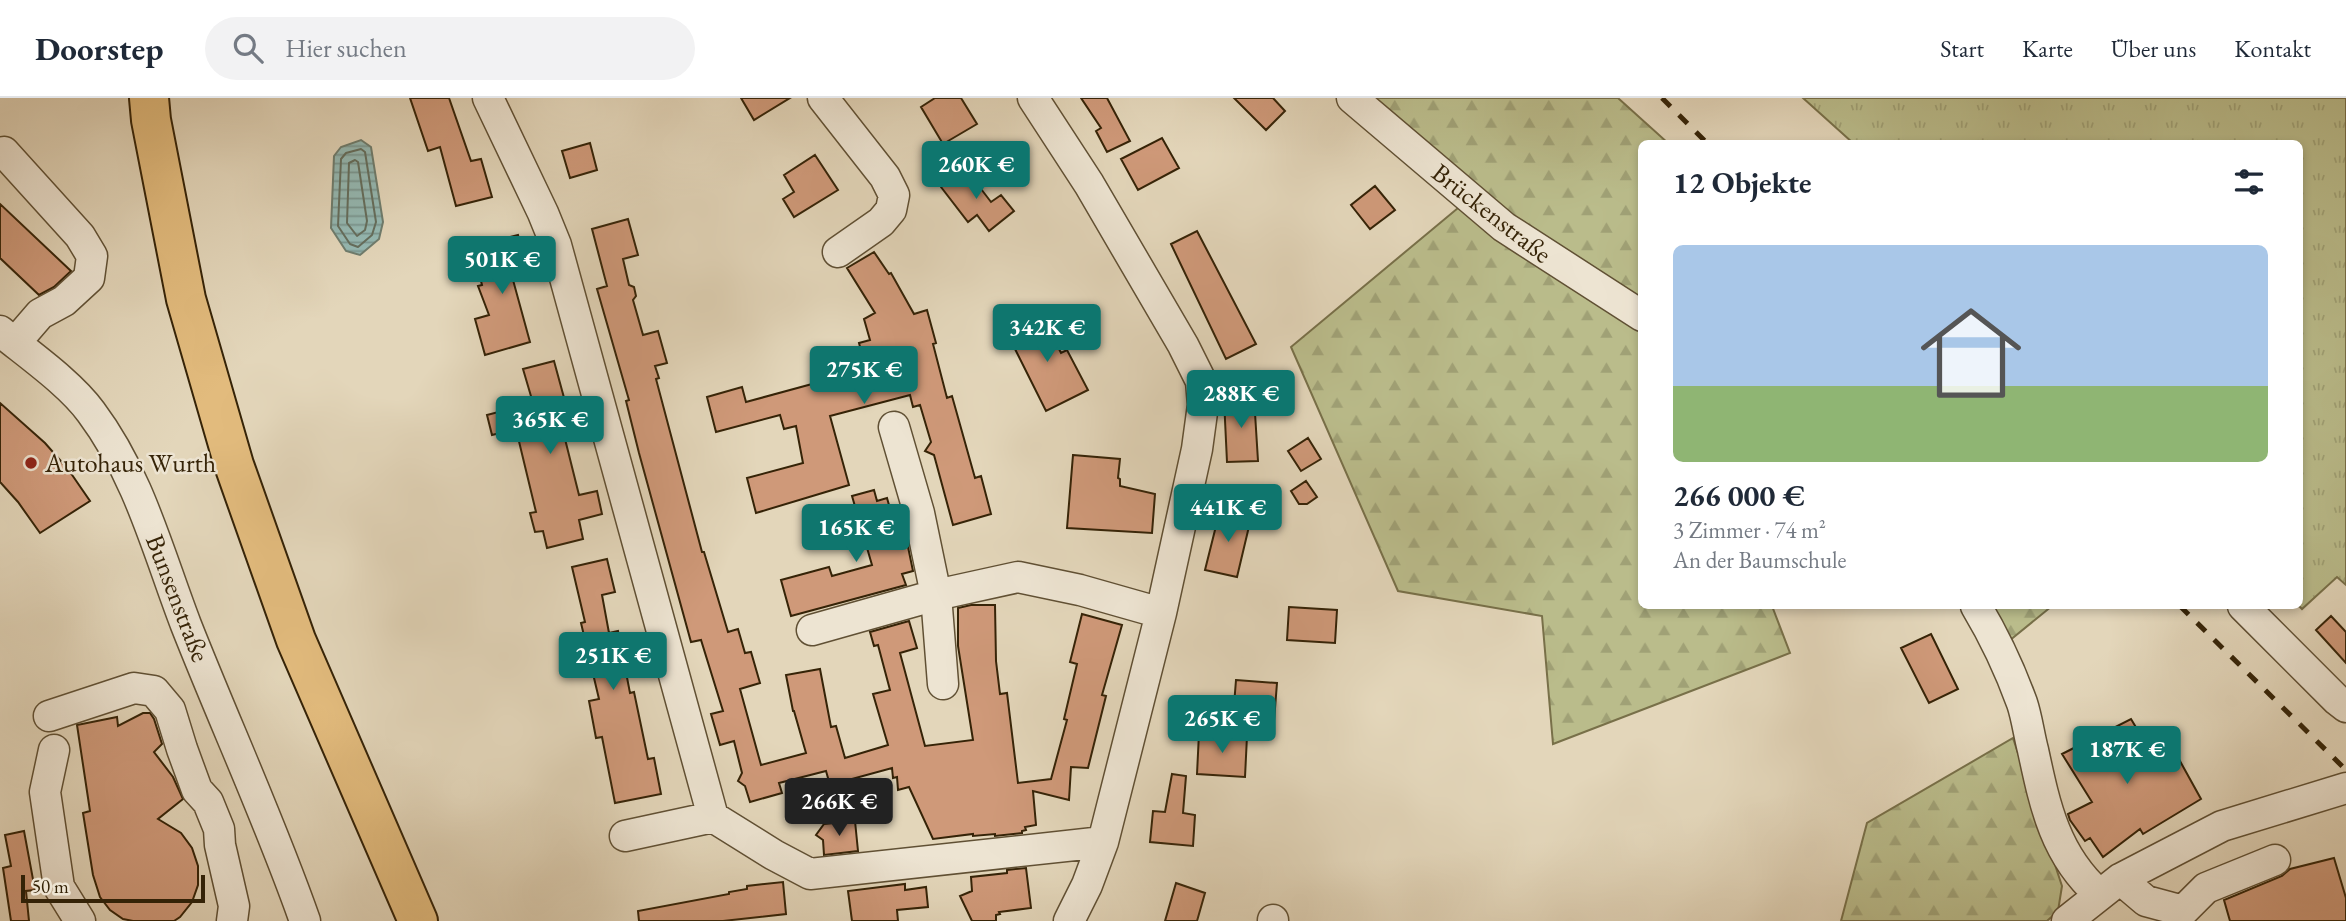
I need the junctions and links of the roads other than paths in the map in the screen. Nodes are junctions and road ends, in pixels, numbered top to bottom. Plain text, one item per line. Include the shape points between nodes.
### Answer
1 (149, 98) edge
2 (488, 98) edge
3 (823, 98) edge
4 (1033, 98) edge
5 (1352, 98) edge
6 (4, 152) dead end
7 (838, 252) dead end
8 (1638, 313) edge
9 (8, 337) edge
10 (894, 427) dead end
11 (936, 594) junction
12 (1978, 609) edge
13 (2246, 609) edge
14 (1161, 613) junction
15 (812, 630) dead end
16 (943, 684) dead end
17 (2346, 707) edge
18 (49, 716) dead end
19 (54, 750) dead end
20 (2346, 788) edge
21 (257, 799) junction
22 (213, 815) junction
23 (713, 817) junction
24 (625, 836) dead end
25 (1103, 842) junction
26 (2276, 860) dead end
27 (2109, 887) junction
28 (300, 915) edge
29 (80, 921) edge
30 (232, 921) edge
31 (418, 921) edge
32 (1069, 921) edge
33 (2067, 921) edge

1 - 31 main road via 186,299 234,465 296,640
2 - 23 street via 555,245
3 - 7 street via 894,195 891,210 881,222
4 - 14 street via 1143,274 1201,381 1197,449
5 - 8 street, Brückenstraße via 1504,227
6 - 9 street via 80,236 92,256 89,278 64,301
9 - 21 street, Bunsenstraße via 89,409 119,453
10 - 11 street
11 - 14 street via 1018,577
11 - 15 street
11 - 16 street
12 - 27 street via 2022,704 2060,844 2081,877
13 - 17 street
14 - 25 street
18 - 22 street via 134,688 154,691 170,710 197,790
19 - 29 street via 45,792 59,887
20 - 27 street via 2222,826
21 - 22 street
21 - 28 street, Bunsenstraße
22 - 30 street via 234,906
23 - 24 street
23 - 25 street via 810,874
25 - 32 street
26 - 27 street via 2206,888 2183,911
27 - 33 street

